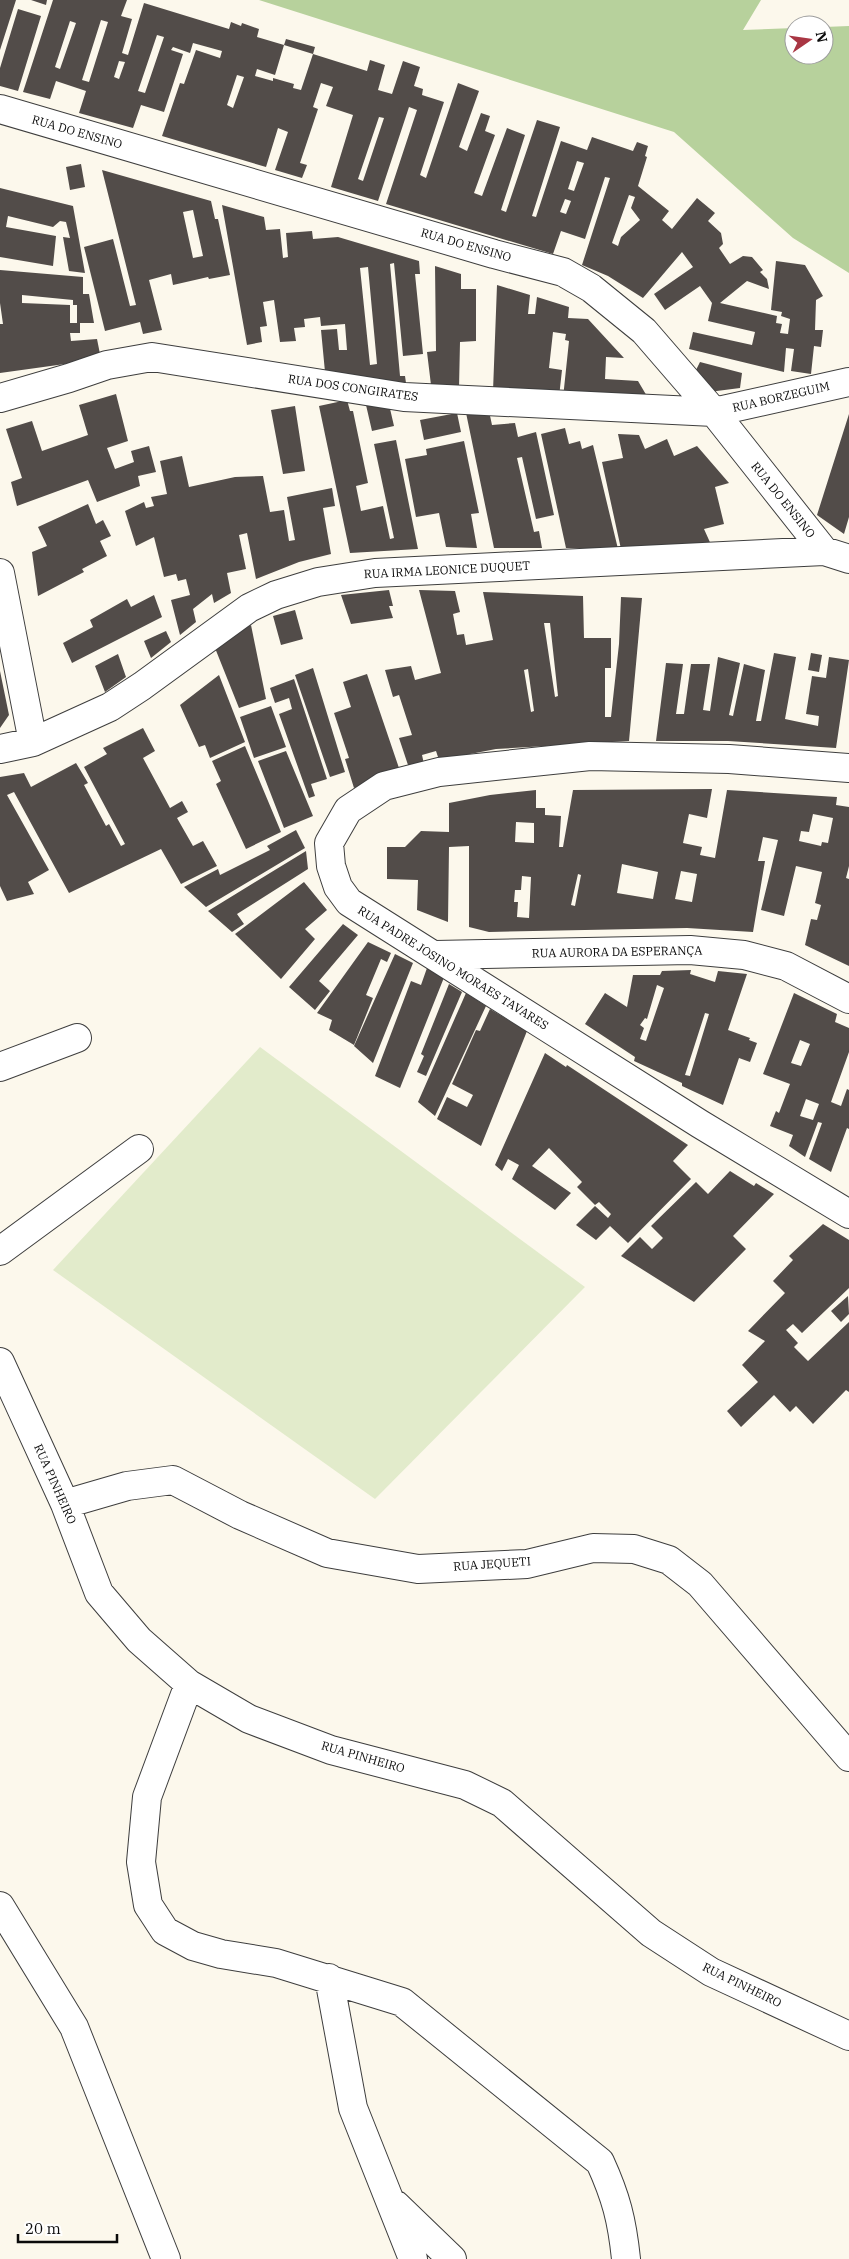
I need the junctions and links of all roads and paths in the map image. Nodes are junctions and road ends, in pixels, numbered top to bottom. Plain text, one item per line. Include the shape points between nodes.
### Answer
1 (0, 109) edge
2 (849, 382) edge
3 (0, 398) edge
4 (714, 412) junction
5 (836, 555) edge
6 (0, 573) edge
7 (33, 742) junction
8 (0, 749) edge
9 (849, 768) edge
10 (435, 955) junction
11 (849, 999) edge
12 (77, 1038) dead end
13 (0, 1067) edge
14 (139, 1149) dead end
15 (849, 1214) edge
16 (0, 1251) edge
17 (0, 1362) edge
18 (65, 1504) junction
19 (189, 1684) junction
20 (849, 1757) edge
21 (0, 1906) edge
22 (329, 1978) junction
23 (849, 2036) edge
24 (391, 2200) junction
25 (166, 2259) edge
26 (413, 2259) edge
27 (452, 2259) edge
28 (626, 2259) edge

1 - 4 street, RUA DO ENSINO via 563,272 591,288 644,331
2 - 4 street, RUA BORZEGUIM
3 - 4 street, RUA DOS CONGIRATES via 107,365 152,357 404,397
4 - 5 street, RUA DO ENSINO
5 - 7 street, RUA IRMA LEONICE DUQUET via 375,573 318,582 276,595 249,608 110,706
6 - 7 street
7 - 8 street, RUA IRMA LEONICE DUQUET
9 - 10 street, RUA PADRE JOSINO MORAES TAVARES via 729,759 590,756 439,772 384,786 348,810 329,843 331,866 338,887 349,902
10 - 11 street, RUA AURORA DA ESPERANÇA via 690,950 744,955 786,966
10 - 15 street, RUA PADRE JOSINO MORAES TAVARES via 700,1124
12 - 13 street
14 - 16 street
17 - 18 street, RUA PINHEIRO
18 - 19 street, RUA PINHEIRO via 99,1593 139,1640
18 - 20 street, RUA JEQUETI via 127,1486 174,1480 240,1515 328,1553 418,1569 527,1564 593,1548 634,1549 660,1557 669,1560 700,1584
19 - 22 street via 147,1797 141,1862 148,1905 165,1931 193,1946
19 - 23 street, RUA PINHEIRO via 249,1719 331,1750 465,1785 502,1803 651,1933 711,1972
21 - 25 street via 74,2027
22 - 24 street via 353,2108
22 - 28 street via 402,2002 600,2162 615,2195
24 - 26 street
24 - 27 street

